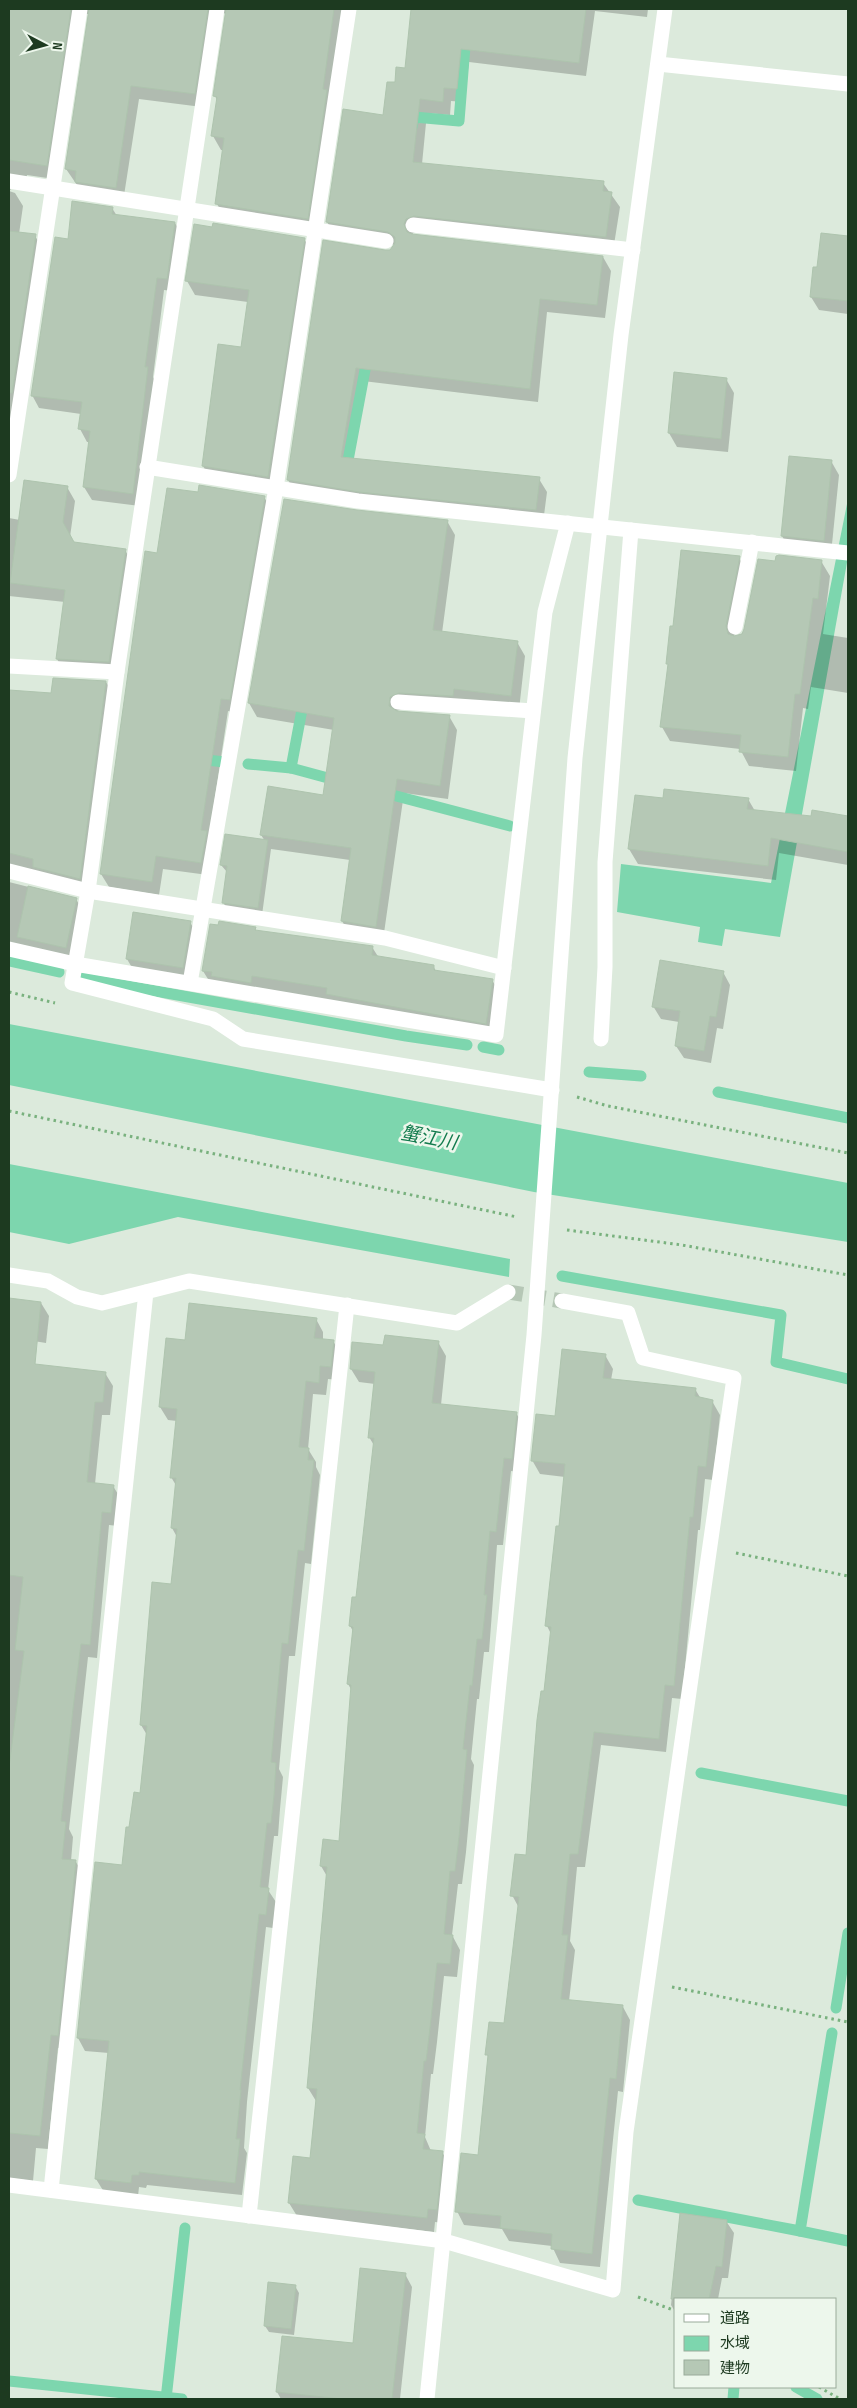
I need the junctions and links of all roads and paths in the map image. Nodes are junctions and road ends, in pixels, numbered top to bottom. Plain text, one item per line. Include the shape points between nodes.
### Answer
1 (80, 9) edge
2 (217, 9) edge
3 (349, 9) edge
4 (665, 9) edge
5 (658, 64) junction
6 (848, 84) edge
7 (9, 181) edge
8 (52, 188) junction
9 (185, 209) junction
10 (413, 225) dead end
11 (315, 229) junction
12 (386, 240) dead end
13 (633, 250) junction
14 (147, 467) junction
15 (9, 474) edge
16 (276, 488) junction
17 (568, 523) junction
18 (600, 526) junction
19 (631, 530) junction
20 (752, 542) junction
21 (848, 553) edge
22 (734, 627) dead end
23 (9, 666) edge
24 (117, 672) junction
25 (398, 702) dead end
26 (533, 712) junction
27 (9, 871) edge
28 (88, 891) junction
29 (202, 908) junction
30 (9, 949) edge
31 (75, 964) junction
32 (504, 968) junction
33 (190, 983) junction
34 (601, 1039) dead end
35 (551, 1096) junction
36 (9, 1111) edge
37 (848, 1153) edge
38 (542, 1221) junction
39 (9, 1275) edge
40 (848, 1275) edge
41 (146, 1292) junction
42 (508, 1292) tunnel mouth
43 (562, 1301) tunnel mouth
44 (347, 1306) junction
45 (711, 1548) junction
46 (848, 1576) edge
47 (648, 1982) junction
48 (848, 2022) edge
49 (9, 2185) edge
50 (52, 2190) junction
51 (249, 2216) junction
52 (444, 2241) junction
53 (613, 2290) junction
54 (674, 2310) edge
55 (821, 2388) edge
56 (427, 2399) edge
57 (840, 2399) edge

1 - 8 street
2 - 9 street
3 - 11 street
4 - 5 street
5 - 6 street
5 - 13 street
7 - 8 street
8 - 9 street
8 - 15 street
9 - 11 street
9 - 14 street
10 - 13 street
11 - 12 street
11 - 16 street
13 - 18 street
14 - 16 street
14 - 24 street
16 - 17 street via 358,501
16 - 29 street
17 - 18 street
17 - 26 street via 545,612
18 - 19 street
18 - 35 street via 575,758
19 - 20 street
19 - 34 street via 604,862 605,968
20 - 21 street
20 - 22 street
23 - 24 street
24 - 28 street
25 - 26 street
26 - 32 street
27 - 28 street
28 - 29 street
28 - 31 street
29 - 32 street via 385,938
29 - 33 street
30 - 31 street
31 - 33 street
31 - 35 street via 72,983 213,1019 244,1039
32 - 33 street via 496,1035
35 - 37 path
35 - 38 street
36 - 38 path
38 - 40 path
38 - 52 street via 532,1355
39 - 41 street via 48,1282 77,1297 102,1303
41 - 44 street via 189,1281
41 - 50 street
42 - 44 street via 457,1323
43 - 45 street via 628,1313 643,1358 734,1378
44 - 51 street
45 - 46 path
45 - 47 street
47 - 48 path
47 - 53 street via 626,2132
49 - 50 street
50 - 51 street
51 - 52 street
52 - 53 street
52 - 56 street
53 - 54 path
55 - 57 path

